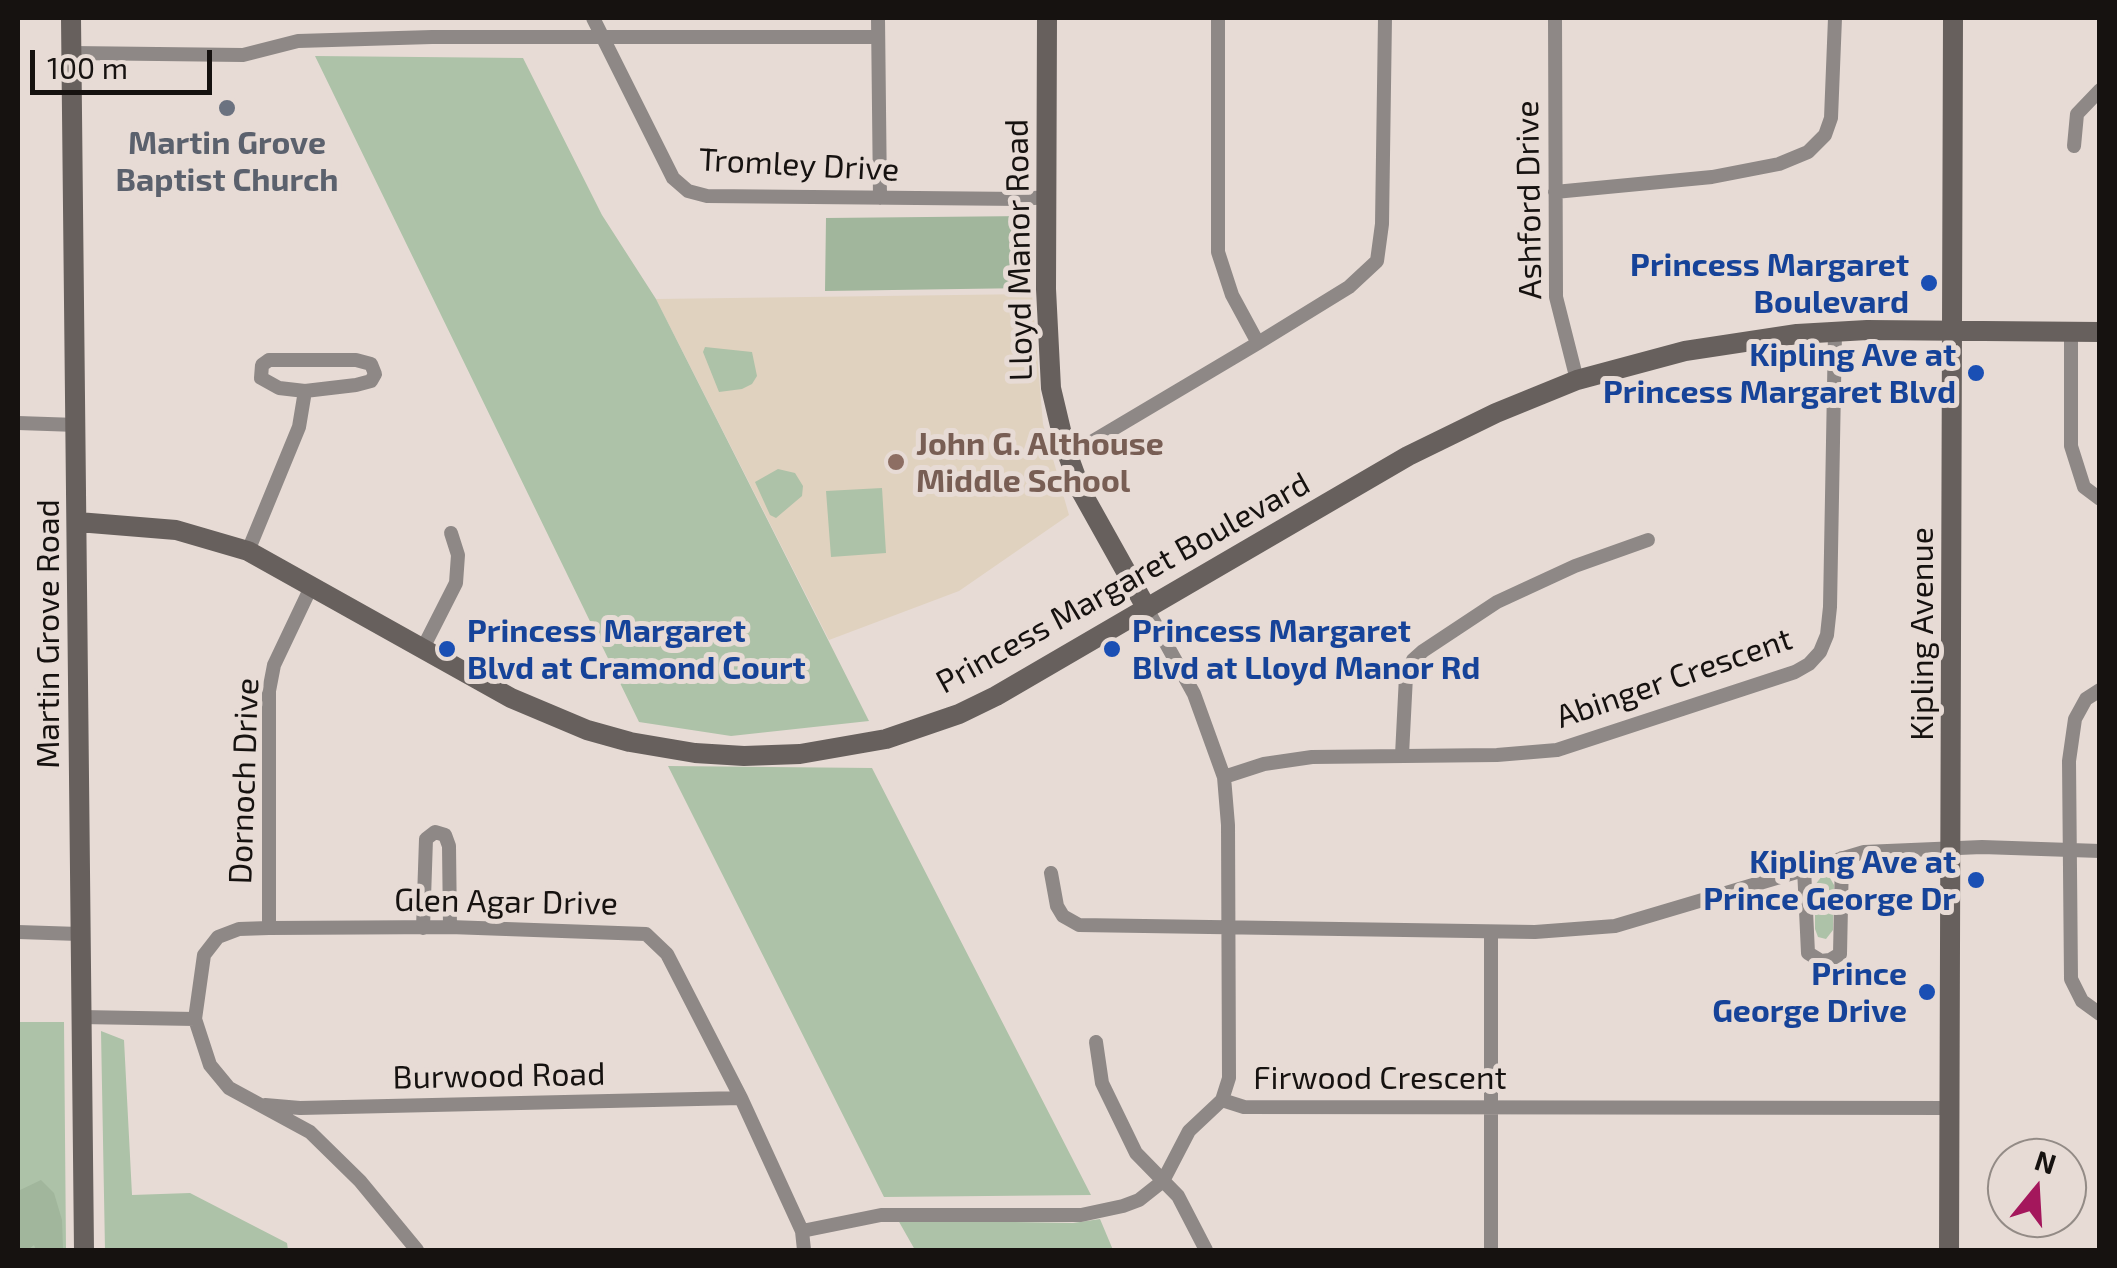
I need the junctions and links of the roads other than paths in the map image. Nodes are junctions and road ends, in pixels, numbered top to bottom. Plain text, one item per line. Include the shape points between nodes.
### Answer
1 (71, 18) edge
2 (592, 18) edge
3 (878, 18) edge
4 (1047, 18) edge
5 (1218, 18) edge
6 (1385, 18) edge
7 (1555, 18) edge
8 (1836, 18) edge
9 (1952, 18) edge
10 (601, 36) junction
11 (878, 36) junction
12 (72, 53) junction
13 (2100, 90) edge
14 (2074, 146) dead end
15 (1555, 192) junction
16 (1046, 196) junction
17 (880, 198) junction
18 (1953, 330) junction
19 (1835, 332) junction
20 (2072, 332) junction
21 (2100, 332) edge
22 (1258, 343) junction
23 (1577, 380) junction
24 (305, 391) junction
25 (18, 423) edge
26 (77, 424) junction
27 (1065, 447) junction
28 (2100, 498) edge
29 (78, 522) junction
30 (450, 534) dead end
31 (1648, 540) dead end
32 (248, 551) junction
33 (312, 584) junction
34 (1147, 609) junction
35 (423, 648) junction
36 (2100, 690) edge
37 (1402, 756) junction
38 (1224, 776) junction
39 (1951, 849) junction
40 (2069, 850) junction
41 (2100, 851) edge
42 (1842, 858) junction
43 (1804, 868) junction
44 (1051, 873) dead end
45 (450, 927) junction
46 (1229, 927) junction
47 (269, 928) junction
48 (423, 928) junction
49 (18, 932) edge
50 (1491, 932) junction
51 (80, 934) junction
52 (2100, 1014) edge
53 (81, 1017) junction
54 (195, 1019) junction
55 (1096, 1042) dead end
56 (741, 1098) junction
57 (1222, 1100) junction
58 (259, 1104) junction
59 (1490, 1105) junction
60 (1950, 1108) junction
61 (1163, 1180) junction
62 (802, 1231) junction
63 (84, 1250) edge
64 (417, 1250) edge
65 (804, 1250) edge
66 (1206, 1250) edge
67 (1491, 1250) edge
68 (1950, 1250) edge

1 - 12 street, Martin Grove Road
2 - 10 street, Tromley Drive
3 - 11 street
4 - 16 street, Lloyd Manor Road
5 - 22 street via 1218,252
6 - 22 street via 1377,260 1349,287
7 - 15 street, Ashford Drive
8 - 15 street via 1831,118 1808,152 1712,178
9 - 18 street, Kipling Avenue
10 - 11 street
10 - 12 street via 298,41 243,55
10 - 17 street, Tromley Drive via 673,178 688,191
11 - 17 street
12 - 26 street, Martin Grove Road
13 - 14 street via 2077,114
15 - 23 street, Ashford Drive via 1556,297
16 - 17 street, Tromley Drive
16 - 27 street, Lloyd Manor Road via 1047,359
18 - 19 street, Princess Margaret Boulevard
18 - 20 street, Princess Margaret Boulevard
18 - 39 street, Kipling Avenue
19 - 23 street, Princess Margaret Boulevard via 1718,345
19 - 37 street, Abinger Crescent via 1830,607 1827,635 1809,664 1557,750
20 - 21 street, Princess Margaret Boulevard
20 - 28 street via 2071,446 2084,486
22 - 27 street via 1088,444
23 - 34 street, Princess Margaret Boulevard via 1420,450
24 - 24 street via 368,382 376,371 356,360 262,365 263,382
24 - 32 street via 299,427
25 - 26 street
26 - 29 street, Martin Grove Road
27 - 34 street, Lloyd Manor Road via 1089,508
29 - 32 street, Princess Margaret Boulevard via 176,530
29 - 51 street, Martin Grove Road
30 - 35 street via 458,555 456,584
31 - 37 street via 1497,602 1422,651 1406,676
32 - 33 street, Princess Margaret Boulevard
33 - 35 street, Princess Margaret Boulevard
33 - 47 street, Dornoch Drive via 269,690
34 - 35 street, Princess Margaret Boulevard via 959,714 886,739 773,756 682,752 587,730 511,698
34 - 38 street, Lloyd Manor Road via 1194,694
36 - 40 street via 2086,699 2070,740
37 - 38 street, Abinger Crescent via 1290,759
38 - 46 street, Lloyd Manor Road
39 - 40 street
39 - 42 street
39 - 60 street, Kipling Avenue
40 - 41 street
40 - 52 street via 2070,979
42 - 43 street
42 - 43 street via 1840,954 1830,960 1808,952
43 - 50 street via 1614,926
44 - 46 street via 1057,906 1079,925
45 - 48 street, Glen Agar Drive
45 - 48 street via 449,846 435,832 426,840
45 - 56 street, Glen Agar Drive via 646,934 667,954
46 - 50 street
46 - 57 street, Lloyd Manor Road via 1229,1078
47 - 48 street, Glen Agar Drive
47 - 54 street, Glen Agar Drive via 218,936 204,955
49 - 51 street
50 - 59 street
51 - 53 street, Martin Grove Road
53 - 54 street
53 - 63 street, Martin Grove Road
54 - 58 street via 210,1064 228,1088
55 - 61 street via 1102,1083 1136,1153
56 - 58 street, Burwood Road
56 - 62 street, Glen Agar Drive
57 - 59 street, Firwood Crescent via 1244,1107
57 - 61 street, Firwood Crescent via 1189,1131
58 - 64 street via 310,1132
59 - 60 street, Firwood Crescent
59 - 67 street
60 - 68 street, Kipling Avenue
61 - 62 street via 1138,1200 1082,1215 881,1216
61 - 66 street
62 - 65 street, Glen Agar Drive

